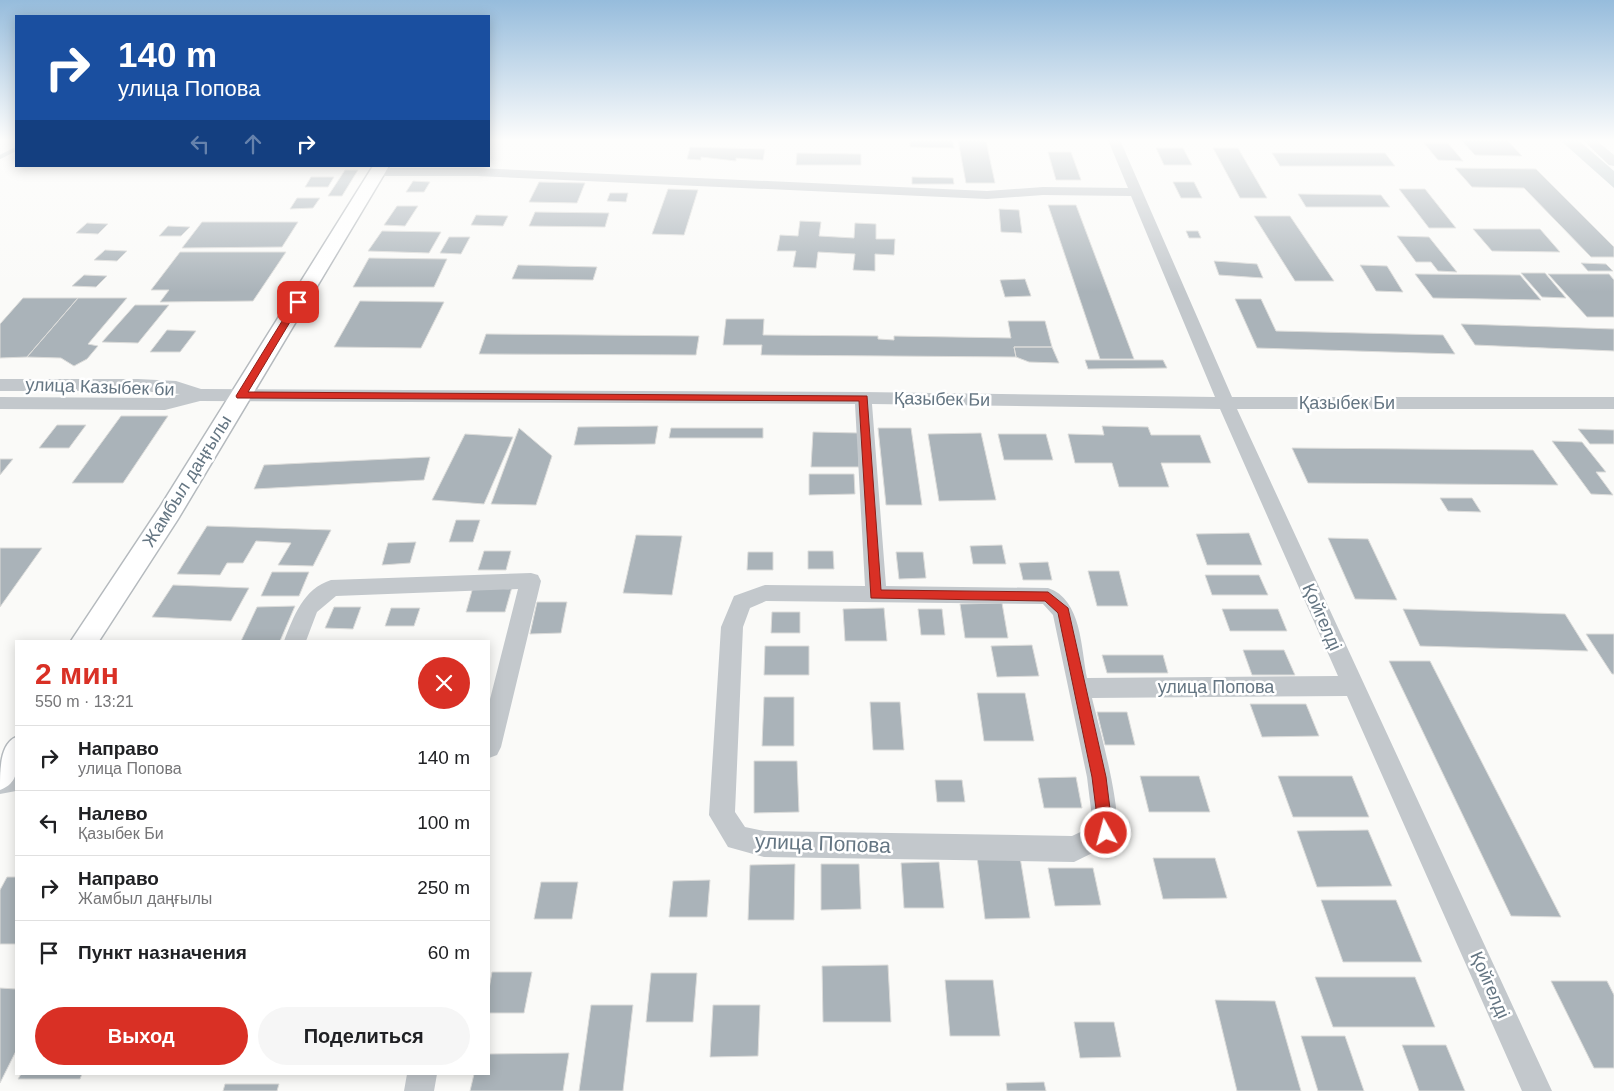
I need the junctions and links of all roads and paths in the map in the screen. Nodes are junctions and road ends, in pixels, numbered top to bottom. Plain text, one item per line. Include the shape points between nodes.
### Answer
1 (366, 191) edge
2 (879, 191) edge
3 (1138, 192) joint
4 (0, 385) edge
5 (200, 395) junction
6 (241, 396) junction
7 (863, 398) junction
8 (0, 403) edge
9 (1226, 403) junction
10 (1614, 403) edge
11 (876, 594) junction
12 (85, 640) edge
13 (295, 640) edge
14 (1353, 686) junction
15 (1078, 688) junction
16 (490, 743) edge
17 (15, 752) edge
18 (0, 776) edge
19 (15, 780) edge
20 (0, 783) edge
21 (422, 1075) edge
22 (419, 1091) edge
23 (1537, 1091) edge

1 - 6 main road, Жамбыл даңғылы
2 - 3 street via 987,196 1043,191
3 - 9 street, Қойгелді
4 - 5 street, улица Казыбек би via 138,385 176,387
5 - 6 street, улица Казыбек би
5 - 8 street, улица Казыбек би via 165,404
6 - 7 street, Қазыбек Би
6 - 12 main road, Жамбыл даңғылы
7 - 9 street, Қазыбек Би
7 - 11 street
9 - 10 street, Қазыбек Би
9 - 14 street, Қойгелді
11 - 15 street, улица Попова via 1048,596 1063,611
11 - 15 street, улица Попова via 766,594 742,602 732,627 722,815 737,838 764,844 1074,849 1106,833 1099,777
13 - 16 street via 309,607 330,588 532,581
14 - 15 street, улица Попова
14 - 23 street, Қойгелді
17 - 18 main road
19 - 20 street
21 - 22 street

